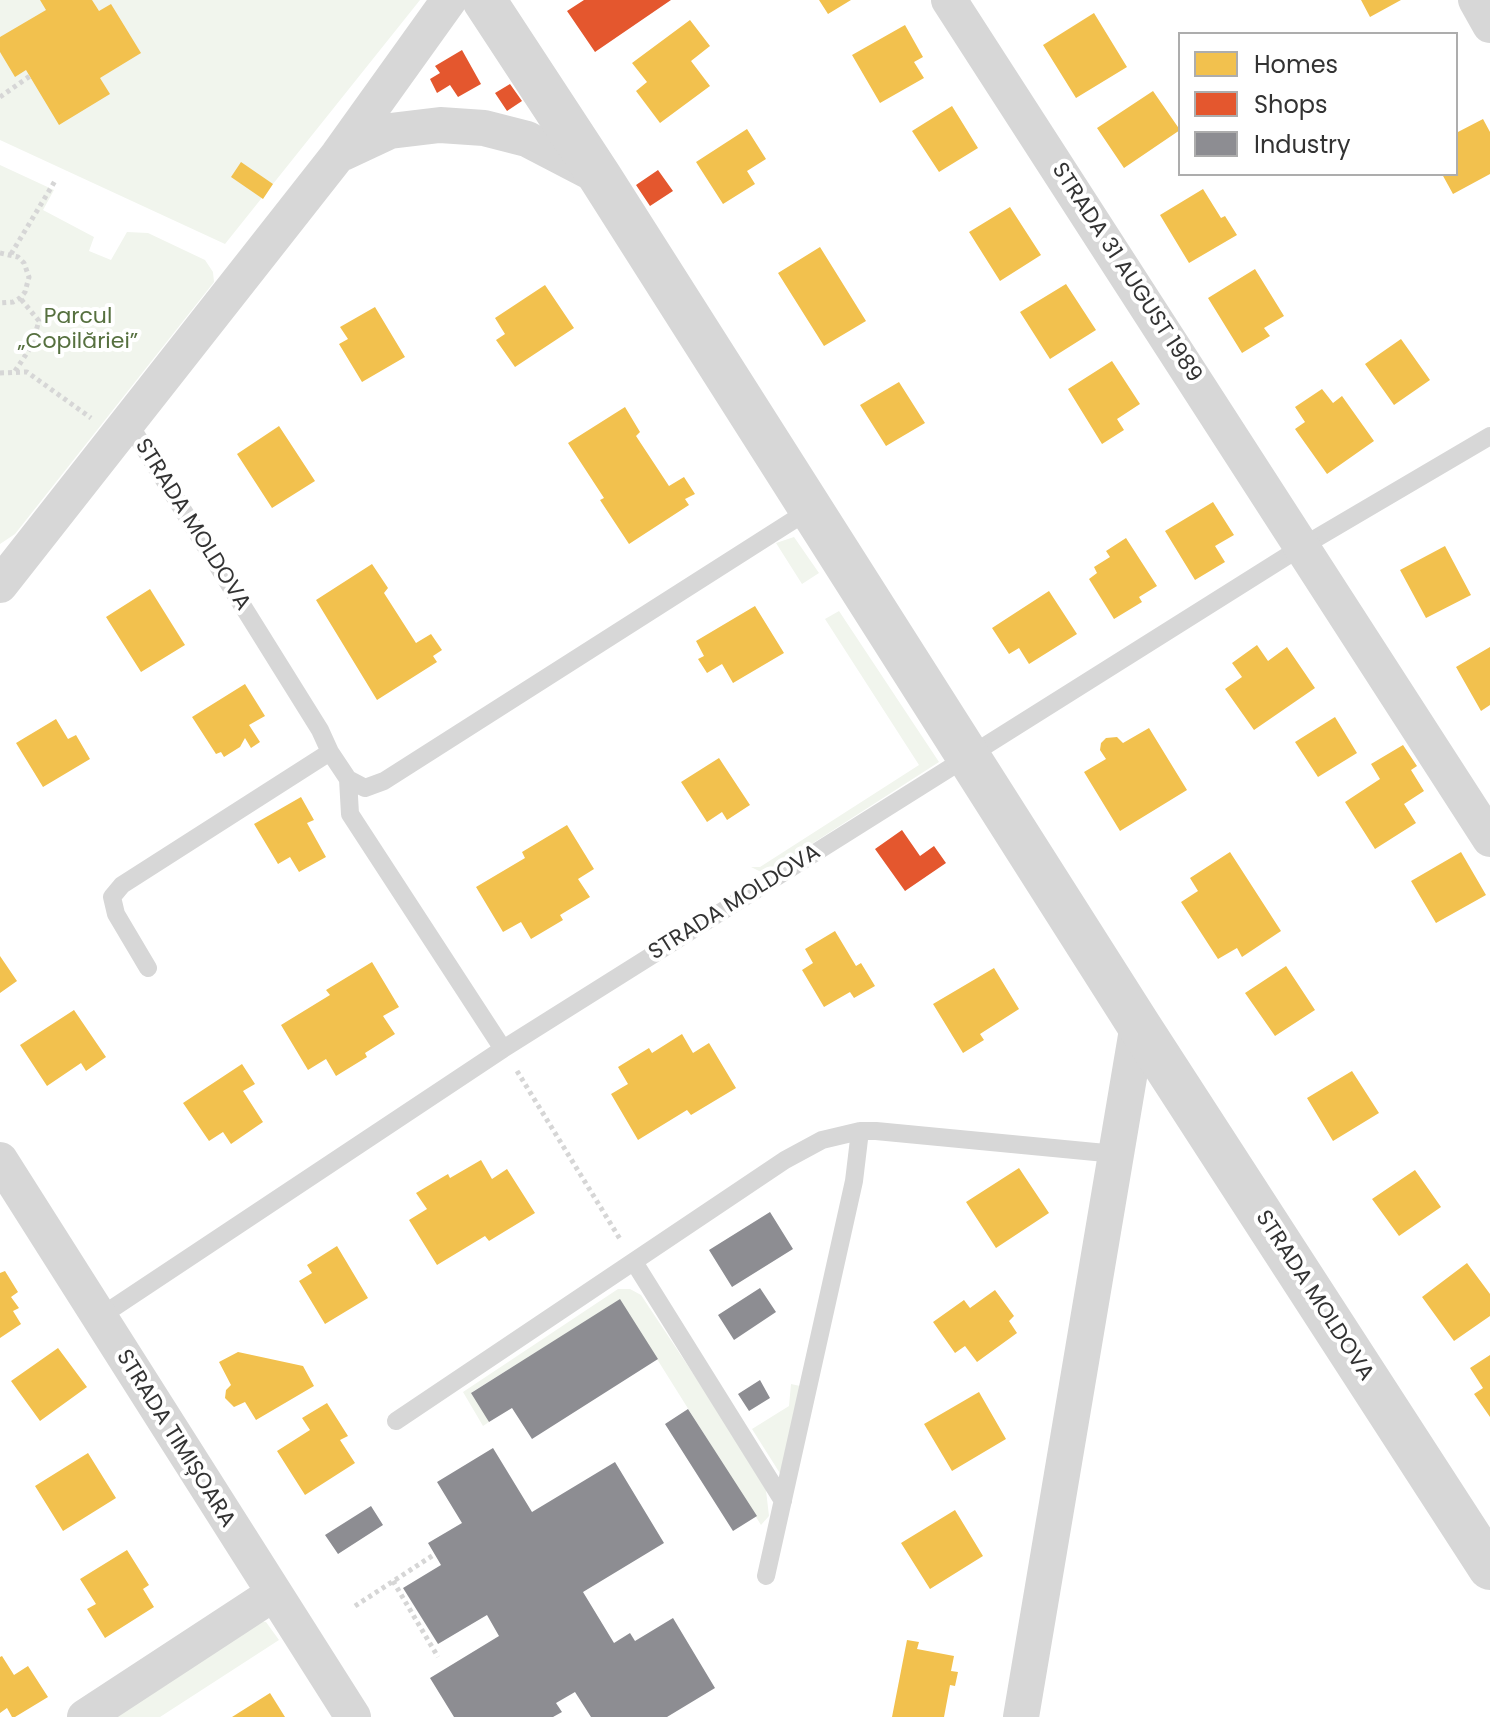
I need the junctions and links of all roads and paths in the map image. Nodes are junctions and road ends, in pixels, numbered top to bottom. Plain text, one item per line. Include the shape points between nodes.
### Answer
1 (449, 0) edge
2 (484, 0) edge
3 (949, 0) edge
4 (1476, 0) edge
5 (1490, 25) edge
6 (30, 76) dead end
7 (0, 97) edge
8 (338, 155) junction
9 (600, 177) junction
10 (55, 181) dead end
11 (0, 253) edge
12 (11, 254) junction
13 (20, 298) junction
14 (0, 303) edge
15 (15, 371) junction
16 (0, 373) edge
17 (112, 422) junction
18 (1490, 436) edge
19 (811, 509) junction
20 (1303, 546) junction
21 (0, 585) edge
22 (330, 752) junction
23 (967, 755) junction
24 (348, 779) junction
25 (1490, 839) edge
26 (148, 968) dead end
27 (1138, 1024) junction
28 (503, 1049) junction
29 (860, 1131) junction
30 (1116, 1154) junction
31 (0, 1160) edge
32 (634, 1262) junction
33 (98, 1318) junction
34 (396, 1421) dead end
35 (783, 1501) junction
36 (435, 1554) dead end
37 (1490, 1568) edge
38 (766, 1576) dead end
39 (393, 1581) junction
40 (273, 1594) junction
41 (355, 1606) dead end
42 (438, 1657) dead end
43 (85, 1717) edge
44 (353, 1717) edge
45 (1021, 1717) edge

1 - 8 street, STRADA MOLDOVA
2 - 9 street, STRADA MOLDOVA
3 - 20 street, STRADA 31 AUGUST 1989
4 - 5 street
6 - 7 path
8 - 9 street, STRADA MOLDOVA via 390,131 440,125 484,128 527,139
8 - 17 street, STRADA MOLDOVA
9 - 19 street, STRADA MOLDOVA
10 - 12 path
11 - 12 path
12 - 13 path via 24,263 29,277
13 - 14 path
13 - 15 path via 39,321 31,347
15 - 16 path
15 - 17 path via 37,377
17 - 21 street, STRADA MOLDOVA
17 - 22 lane, STRADA MOLDOVA
18 - 20 lane
19 - 23 street, STRADA MOLDOVA
19 - 24 lane via 384,781 365,788
20 - 23 lane
20 - 25 street, STRADA 31 AUGUST 1989
22 - 24 lane, STRADA MOLDOVA
22 - 26 lane via 122,885 112,897 116,914
23 - 27 street, STRADA MOLDOVA
23 - 28 lane, STRADA MOLDOVA
24 - 28 lane, STRADA MOLDOVA via 350,814
27 - 30 street
27 - 37 street, STRADA MOLDOVA
28 - 32 path
28 - 33 lane, STRADA MOLDOVA
29 - 30 lane
29 - 32 lane via 822,1140 785,1160
29 - 35 lane via 851,1195
30 - 45 street
31 - 33 street, STRADA TIMIȘOARA
32 - 34 lane
32 - 35 lane
33 - 40 street, STRADA TIMIȘOARA
35 - 38 lane
36 - 39 path
39 - 41 path
39 - 42 path
40 - 43 street
40 - 44 street, STRADA TIMIȘOARA

